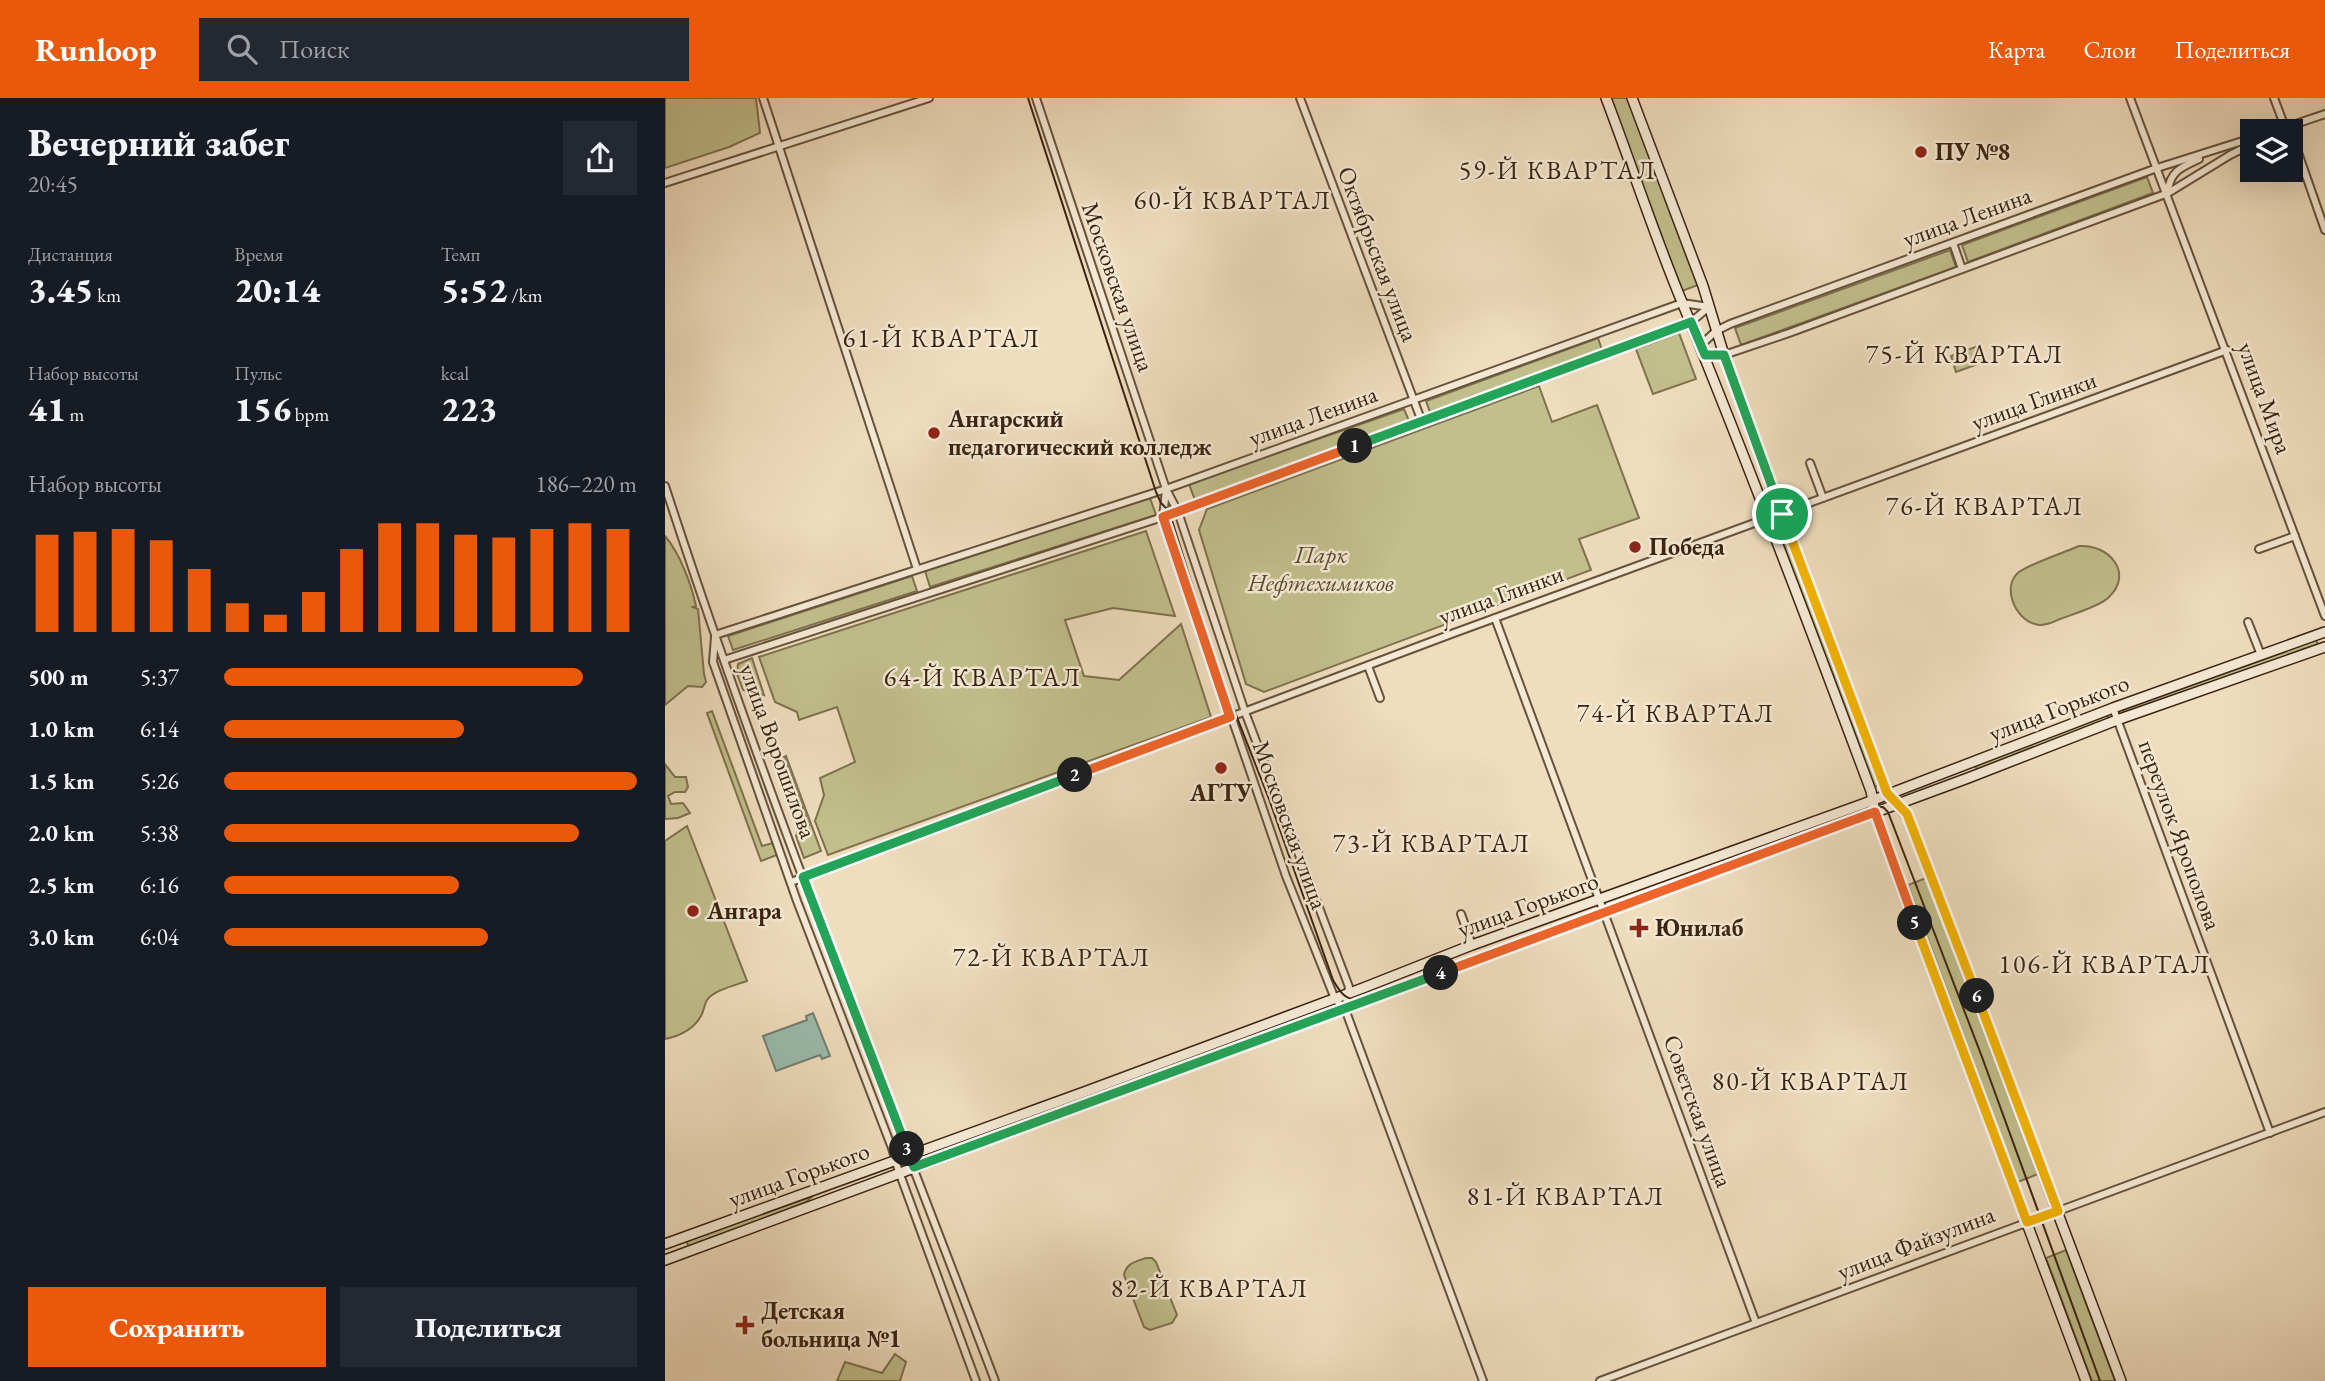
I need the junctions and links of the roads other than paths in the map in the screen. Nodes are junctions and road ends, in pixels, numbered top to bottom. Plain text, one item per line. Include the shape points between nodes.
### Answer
1 (763, 98) edge
2 (929, 98) edge
3 (1036, 98) edge
4 (1300, 98) edge
5 (1606, 98) edge
6 (1632, 98) edge
7 (2130, 98) edge
8 (2274, 98) edge
9 (2325, 114) edge
10 (2278, 119) edge
11 (2303, 122) edge
12 (2240, 142) edge
13 (778, 146) junction
14 (2220, 149) junction
15 (2240, 150) edge
16 (2303, 167) edge
17 (2157, 168) junction
18 (665, 183) edge
19 (2168, 193) junction
20 (2325, 230) edge
21 (1954, 243) junction
22 (1962, 269) junction
23 (1682, 303) junction
24 (1709, 307) junction
25 (1691, 322) junction
26 (1716, 331) junction
27 (1701, 345) junction
28 (2227, 351) junction
29 (1705, 355) junction
30 (1724, 355) junction
31 (1414, 400) junction
32 (1422, 422) junction
33 (1810, 463) dead end
34 (665, 486) edge
35 (1166, 489) junction
36 (1823, 498) junction
37 (1178, 512) junction
38 (1782, 514) junction
39 (1163, 517) junction
40 (1768, 519) junction
41 (2295, 536) junction
42 (2259, 549) dead end
43 (917, 569) junction
44 (2325, 616) edge
45 (1495, 618) junction
46 (2248, 622) dead end
47 (2325, 632) edge
48 (715, 635) junction
49 (2325, 647) edge
50 (2261, 655) junction
51 (725, 660) junction
52 (1369, 666) junction
53 (1381, 698) dead end
54 (2113, 708) junction
55 (1245, 712) junction
56 (1230, 717) junction
57 (2117, 720) junction
58 (1963, 765) junction
59 (1968, 778) junction
60 (1887, 793) junction
61 (1873, 799) junction
62 (1898, 803) junction
63 (1875, 812) junction
64 (803, 877) junction
65 (791, 882) junction
66 (1600, 899) junction
67 (1604, 911) junction
68 (1461, 914) dead end
69 (1472, 945) junction
70 (1350, 993) junction
71 (1335, 999) junction
72 (1345, 1009) junction
73 (2325, 1112) edge
74 (2270, 1133) junction
75 (909, 1156) junction
76 (895, 1161) junction
77 (914, 1167) junction
78 (899, 1172) junction
79 (2058, 1211) junction
80 (2027, 1222) junction
81 (675, 1241) junction
82 (665, 1244) edge
83 (679, 1254) junction
84 (665, 1260) edge
85 (1756, 1323) junction
86 (976, 1381) edge
87 (995, 1381) edge
88 (1483, 1381) edge
89 (1600, 1381) edge
90 (2086, 1381) edge
91 (2121, 1381) edge

1 - 13 street
2 - 13 street
3 - 35 street, Московская улица
4 - 31 street, Октябрьская улица
5 - 23 main road
6 - 24 main road
7 - 17 street, улица Мира
8 - 10 street
9 - 11 street
12 - 14 street, улица Ленина
13 - 18 street
13 - 43 street
14 - 17 street, улица Ленина
14 - 19 street via 2174,173
15 - 19 street, улица Ленина
16 - 20 street
17 - 19 street, улица Мира
17 - 21 street, улица Ленина
19 - 22 street, улица Ленина
19 - 28 street, улица Мира
21 - 22 street
21 - 26 street, улица Ленина
22 - 30 street, улица Ленина
23 - 24 street, улица Ленина
23 - 25 main road
23 - 31 street, улица Ленина
24 - 25 street, улица Ленина
24 - 26 main road
25 - 27 main road
25 - 32 street, улица Ленина
26 - 27 street, улица Ленина
26 - 30 main road
27 - 29 main road
28 - 36 street, улица Глинки
28 - 41 street, улица Мира
29 - 30 street, улица Ленина
29 - 40 main road
30 - 38 main road
31 - 32 street, Октябрьская улица
31 - 35 street, улица Ленина
32 - 37 street, улица Ленина
33 - 36 street
34 - 48 street, улица Ворошилова
35 - 37 street, Московская улица
35 - 39 street, Московская улица
35 - 43 street, улица Ленина
36 - 38 street, улица Глинки
37 - 39 street, улица Ленина
37 - 55 street, Московская улица
38 - 40 street, улица Глинки
38 - 60 main road
39 - 51 street, улица Ленина
39 - 56 street, Московская улица
40 - 45 street, улица Глинки
40 - 61 main road
41 - 42 street
41 - 44 street, улица Мира
43 - 48 street, улица Ленина
45 - 52 street, улица Глинки
45 - 66 street
46 - 50 street
47 - 50 main road, улица Горького
48 - 51 street, улица Ворошилова
48 - 65 street, улица Ворошилова via 713,662
49 - 57 main road, улица Горького
50 - 54 main road, улица Горького
51 - 64 street, улица Ворошилова
52 - 53 street
52 - 55 street, улица Глинки
54 - 57 street, переулок Ярополова
54 - 58 main road, улица Горького
55 - 56 street, улица Глинки
55 - 70 street, Московская улица
56 - 64 street, улица Глинки
56 - 71 street, Московская улица
57 - 59 main road, улица Горького
57 - 74 street, переулок Ярополова
58 - 59 main road
58 - 60 main road, улица Горького
59 - 62 main road, улица Горького
60 - 61 main road, улица Горького
60 - 62 main road
61 - 63 main road
61 - 66 main road, улица Горького
62 - 63 main road, улица Горького
62 - 79 main road via 1909,818
63 - 67 main road, улица Горького
63 - 80 main road
64 - 65 street, улица Глинки
64 - 75 street, улица Ворошилова
65 - 76 street, улица Ворошилова
66 - 67 street
66 - 69 main road, улица Горького
67 - 72 main road, улица Горького
67 - 85 street, Советская улица
68 - 69 street
69 - 70 main road, улица Горького
70 - 71 main road, улица Горького
70 - 72 street
71 - 72 street, Московская улица
71 - 75 main road, улица Горького
72 - 77 main road, улица Горького
72 - 88 street, Московская улица
73 - 74 street, улица Файзулина
74 - 79 street, улица Файзулина
75 - 76 main road, улица Горького
75 - 77 street, улица Ворошилова
76 - 78 street, улица Ворошилова
76 - 81 main road, улица Горького
77 - 78 main road, улица Горького
77 - 87 street, улица Ворошилова
78 - 83 main road, улица Горького
78 - 86 street, улица Ворошилова
79 - 80 street, улица Файзулина
79 - 91 main road
80 - 85 street, улица Файзулина
80 - 90 main road
81 - 82 main road, улица Горького
81 - 83 main road via 685,1247
83 - 84 main road, улица Горького
85 - 89 street, улица Файзулина

